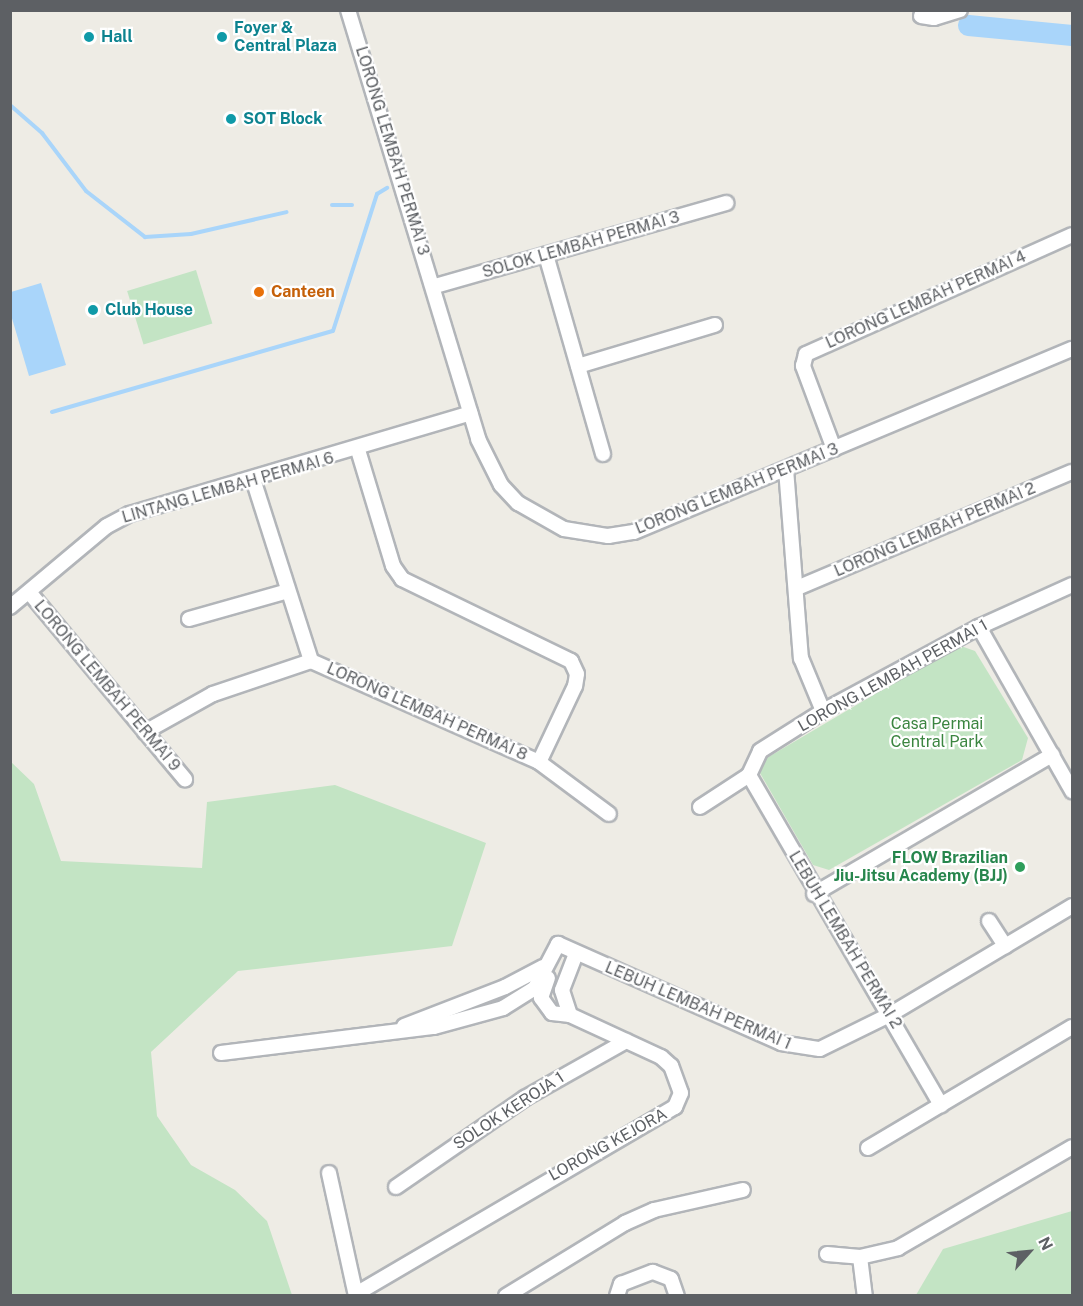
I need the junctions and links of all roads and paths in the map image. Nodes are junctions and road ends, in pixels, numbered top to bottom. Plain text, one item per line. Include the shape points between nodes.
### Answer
1 (348, 10) edge
2 (960, 10) edge
3 (921, 16) dead end
4 (726, 203) dead end
5 (1072, 235) edge
6 (546, 255) junction
7 (435, 286) junction
8 (715, 325) dead end
9 (1072, 349) edge
10 (578, 366) junction
11 (470, 413) junction
12 (834, 449) junction
13 (358, 450) junction
14 (603, 454) dead end
15 (786, 469) junction
16 (1072, 472) edge
17 (253, 479) junction
18 (1072, 585) edge
19 (797, 588) junction
20 (288, 591) junction
21 (28, 592) junction
22 (10, 607) edge
23 (189, 619) dead end
24 (979, 627) junction
25 (311, 661) junction
26 (823, 711) junction
27 (145, 732) junction
28 (1052, 755) junction
29 (539, 762) junction
30 (749, 775) junction
31 (185, 779) dead end
32 (1072, 791) edge
33 (700, 807) dead end
34 (609, 814) dead end
35 (814, 894) junction
36 (1072, 906) edge
37 (989, 921) dead end
38 (1005, 946) junction
39 (570, 950) junction
40 (543, 967) junction
41 (891, 1014) junction
42 (570, 1015) junction
43 (1072, 1027) edge
44 (397, 1030) junction
45 (626, 1041) junction
46 (220, 1053) dead end
47 (941, 1105) junction
48 (1072, 1147) edge
49 (868, 1148) dead end
50 (329, 1173) dead end
51 (396, 1187) dead end
52 (743, 1190) dead end
53 (827, 1254) dead end
54 (861, 1257) junction
55 (523, 1291) edge
56 (356, 1295) edge
57 (506, 1296) edge
58 (617, 1296) edge
59 (677, 1296) edge
60 (865, 1296) edge

1 - 7 street, LORONG LEMBAH PERMAI 3
2 - 3 street via 934,18
4 - 6 street, SOLOK LEMBAH PERMAI 3
5 - 12 street, LORONG LEMBAH PERMAI 4 via 806,354 803,366
6 - 7 street, SOLOK LEMBAH PERMAI 3
6 - 10 street
7 - 11 street, LORONG LEMBAH PERMAI 3
8 - 10 street
9 - 12 street, LORONG LEMBAH PERMAI 3
10 - 14 street
11 - 13 street, LINTANG LEMBAH PERMAI 6
11 - 15 street, LORONG LEMBAH PERMAI 3 via 489,466 518,504 564,529 587,534 634,532
12 - 15 street, LORONG LEMBAH PERMAI 3
13 - 17 street, LINTANG LEMBAH PERMAI 6
13 - 29 street via 393,566 402,579 565,655 577,674
15 - 19 street
16 - 19 street, LORONG LEMBAH PERMAI 2
17 - 20 street, LORONG LEMBAH PERMAI 8
17 - 21 street, LINTANG LEMBAH PERMAI 6 via 118,519
18 - 24 street, LORONG LEMBAH PERMAI 1
19 - 26 street via 801,658
20 - 23 street
20 - 25 street, LORONG LEMBAH PERMAI 8
21 - 22 street, LINTANG LEMBAH PERMAI 6
21 - 27 street, LORONG LEMBAH PERMAI 9
24 - 26 street, LORONG LEMBAH PERMAI 1
24 - 28 street
25 - 27 street via 213,694
25 - 29 street, LORONG LEMBAH PERMAI 8
26 - 30 street, LORONG LEMBAH PERMAI 1 via 760,751
27 - 31 street, LORONG LEMBAH PERMAI 9
28 - 32 street
28 - 35 street
29 - 34 street, LORONG LEMBAH PERMAI 8
30 - 33 street, LORONG LEMBAH PERMAI 1
30 - 35 street, LEBUH LEMBAH PERMAI 2
35 - 41 street, LEBUH LEMBAH PERMAI 2
36 - 38 street, LEBUH LEMBAH PERMAI 1
37 - 38 street
38 - 41 street, LEBUH LEMBAH PERMAI 1
39 - 40 street via 555,946
39 - 41 street, LEBUH LEMBAH PERMAI 1 via 801,1050 820,1049
39 - 42 street via 562,990
39 - 42 street, LORONG KEJORA via 541,998 552,1013
40 - 44 street
40 - 44 street via 535,988 519,1002 434,1027
41 - 47 street, LEBUH LEMBAH PERMAI 2
42 - 45 street, LORONG KEJORA
43 - 47 street
44 - 46 street
45 - 51 street, SOLOK KEROJA 1 via 525,1098
45 - 56 street, LORONG KEJORA via 671,1066 681,1094 675,1107
47 - 49 street
48 - 54 street via 919,1238 879,1255
50 - 56 street
52 - 55 street via 654,1210 625,1223
53 - 54 street
54 - 60 street
55 - 57 street
58 - 59 street via 621,1284 659,1272 671,1279

